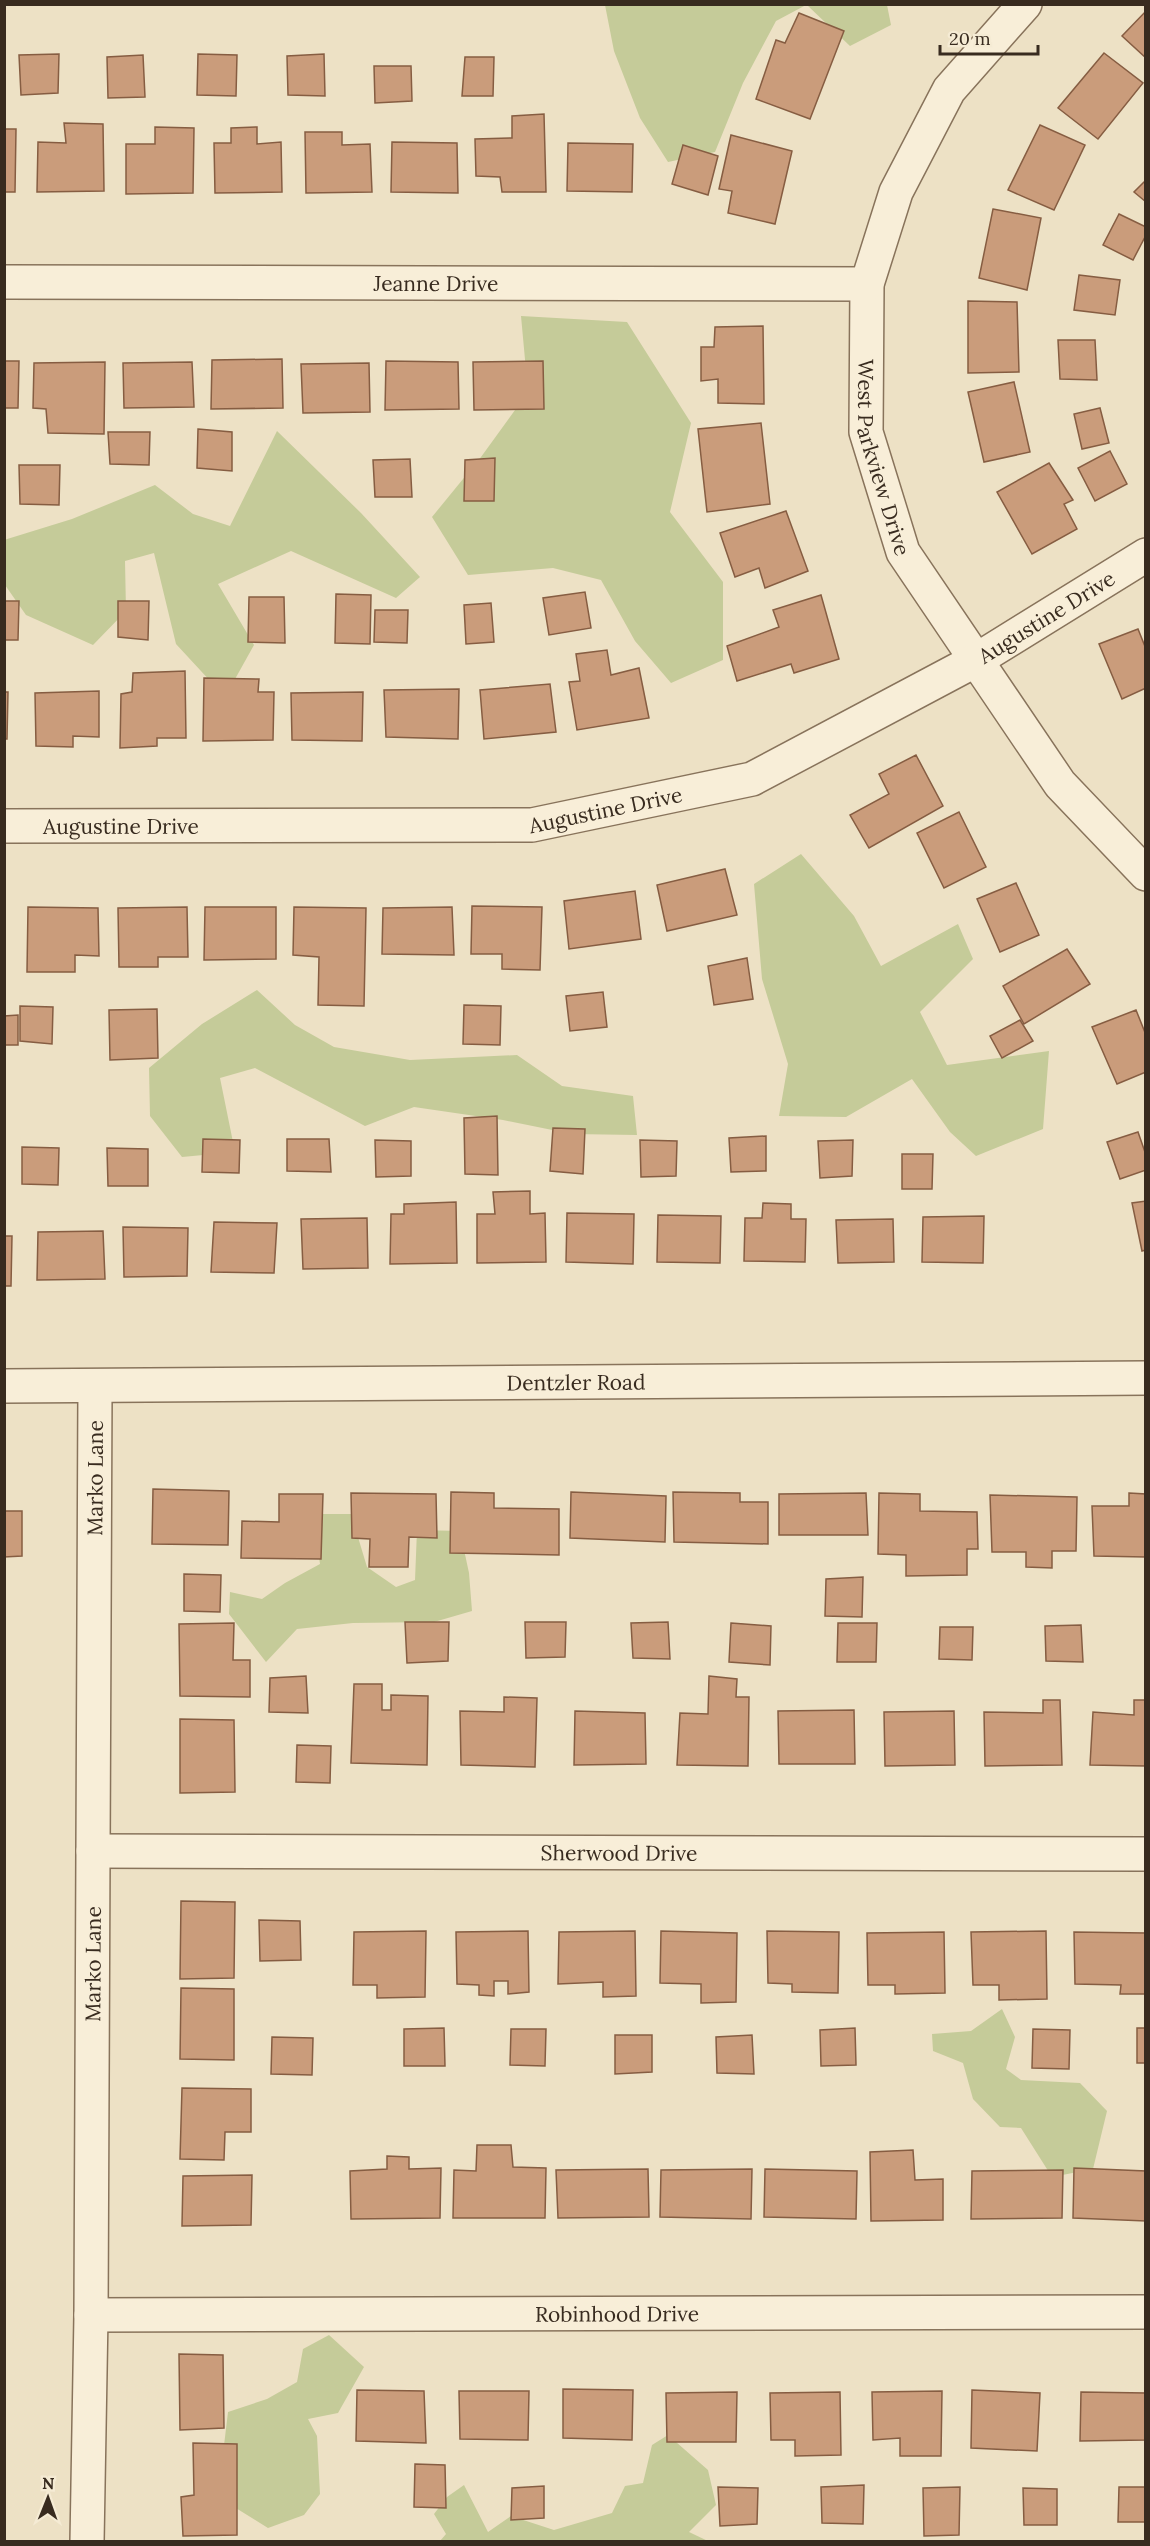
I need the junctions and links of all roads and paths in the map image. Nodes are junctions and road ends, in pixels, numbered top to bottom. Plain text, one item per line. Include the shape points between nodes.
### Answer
1 (1025, 4) edge
2 (4, 282) edge
3 (867, 284) junction
4 (1146, 555) edge
5 (978, 659) junction
6 (4, 826) edge
7 (1146, 874) edge
8 (1146, 1378) edge
9 (4, 1386) edge
10 (95, 1387) junction
11 (93, 1851) junction
12 (1146, 1854) edge
13 (1146, 2312) edge
14 (91, 2315) junction
15 (87, 2541) edge

1 - 3 street, West Parkview Drive via 949,90 896,192
2 - 3 street, Jeanne Drive
3 - 5 street, West Parkview Drive via 866,432 903,552
4 - 5 street, Augustine Drive
5 - 6 street, Augustine Drive via 752,779 532,825
5 - 7 street, West Parkview Drive via 1060,784
8 - 10 street, Dentzler Road
9 - 10 street, Dentzler Road
10 - 11 street, Marko Lane
11 - 12 street, Sherwood Drive
11 - 14 street, Marko Lane
13 - 14 street, Robinhood Drive
14 - 15 street, Marko Lane

